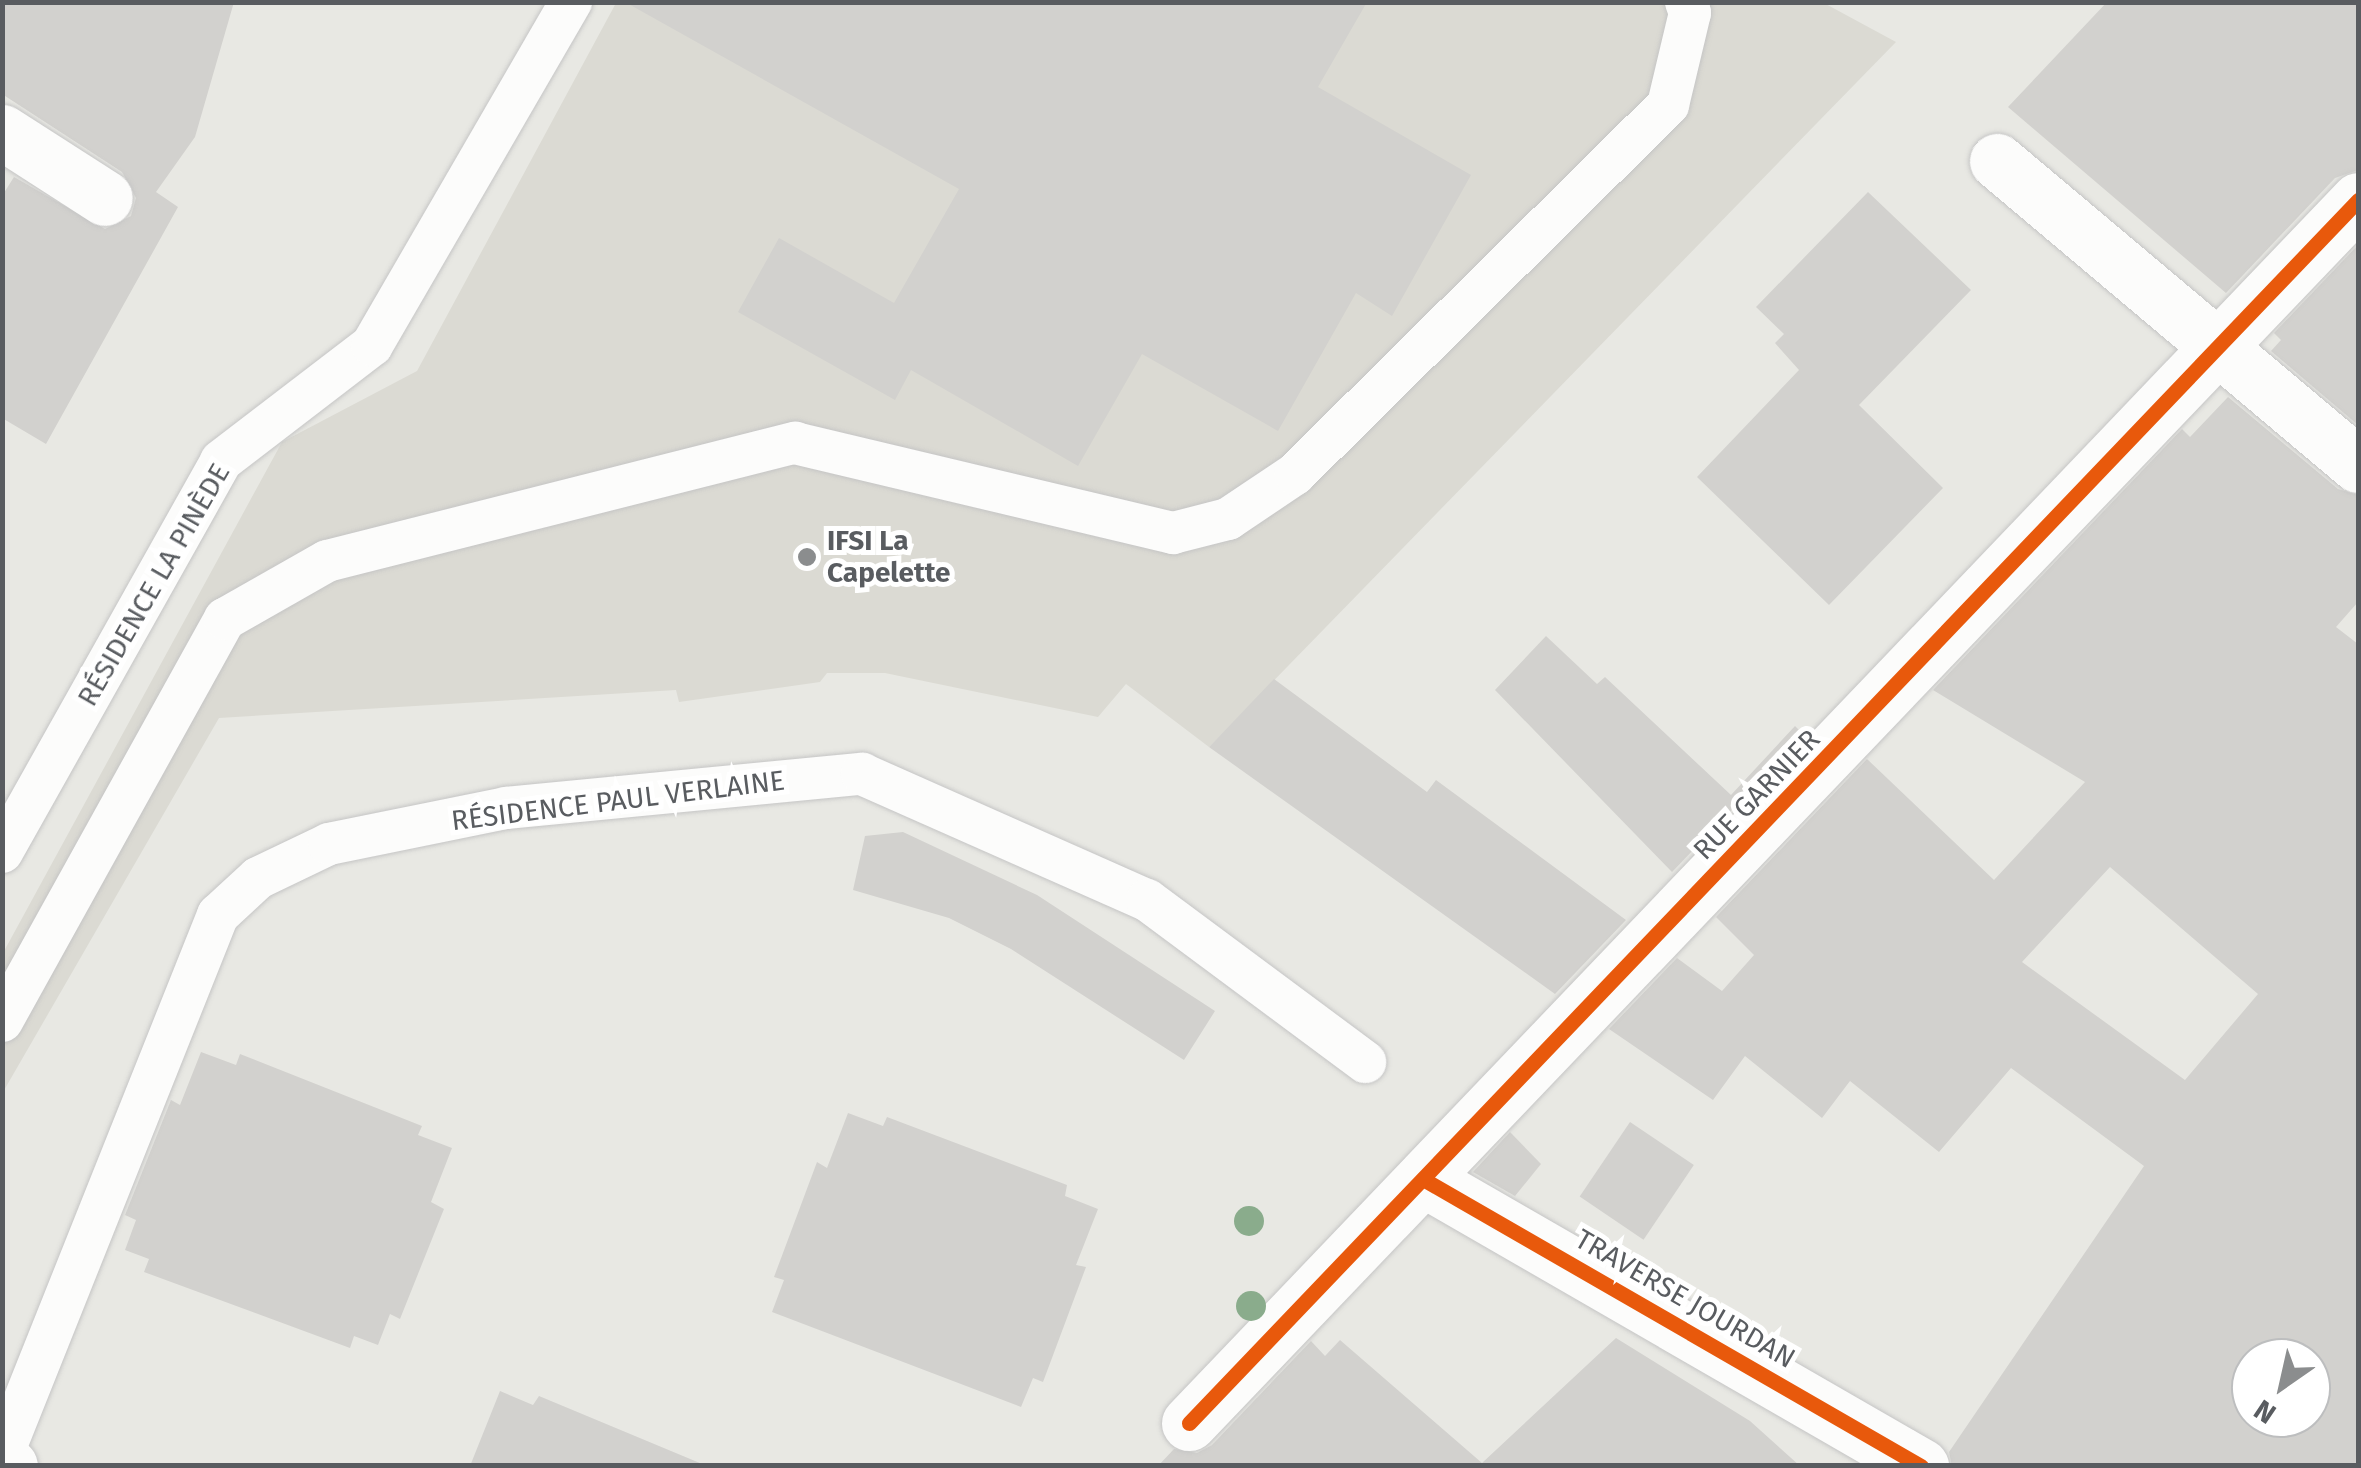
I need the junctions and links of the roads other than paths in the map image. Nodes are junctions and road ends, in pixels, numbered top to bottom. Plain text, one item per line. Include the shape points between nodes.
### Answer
1 (572, 2) edge
2 (1686, 2) edge
3 (2, 132) edge
4 (1997, 160) dead end
5 (106, 198) dead end
6 (2358, 200) edge
7 (2221, 349) junction
8 (2358, 465) edge
9 (2, 852) edge
10 (2, 1021) edge
11 (1365, 1062) dead end
12 (1423, 1179) junction
13 (1188, 1423) dead end
14 (2, 1458) edge
15 (10, 1466) edge
16 (1921, 1466) edge

1 - 9 lane, RÉSIDENCE LA PINÈDE via 372,345 221,461
2 - 10 lane via 1690,13 1668,105 1294,474 1228,519 1173,532 795,442 327,561 225,619
3 - 5 street
4 - 7 street
6 - 7 street, RUE GARNIER
7 - 8 street
7 - 12 street, RUE GARNIER
11 - 14 lane, RÉSIDENCE PAUL VERLAINE via 1147,900 862,774 506,808 330,844 258,878 218,915
12 - 13 street, RUE GARNIER
12 - 16 street, TRAVERSE JOURDAN
14 - 15 street

